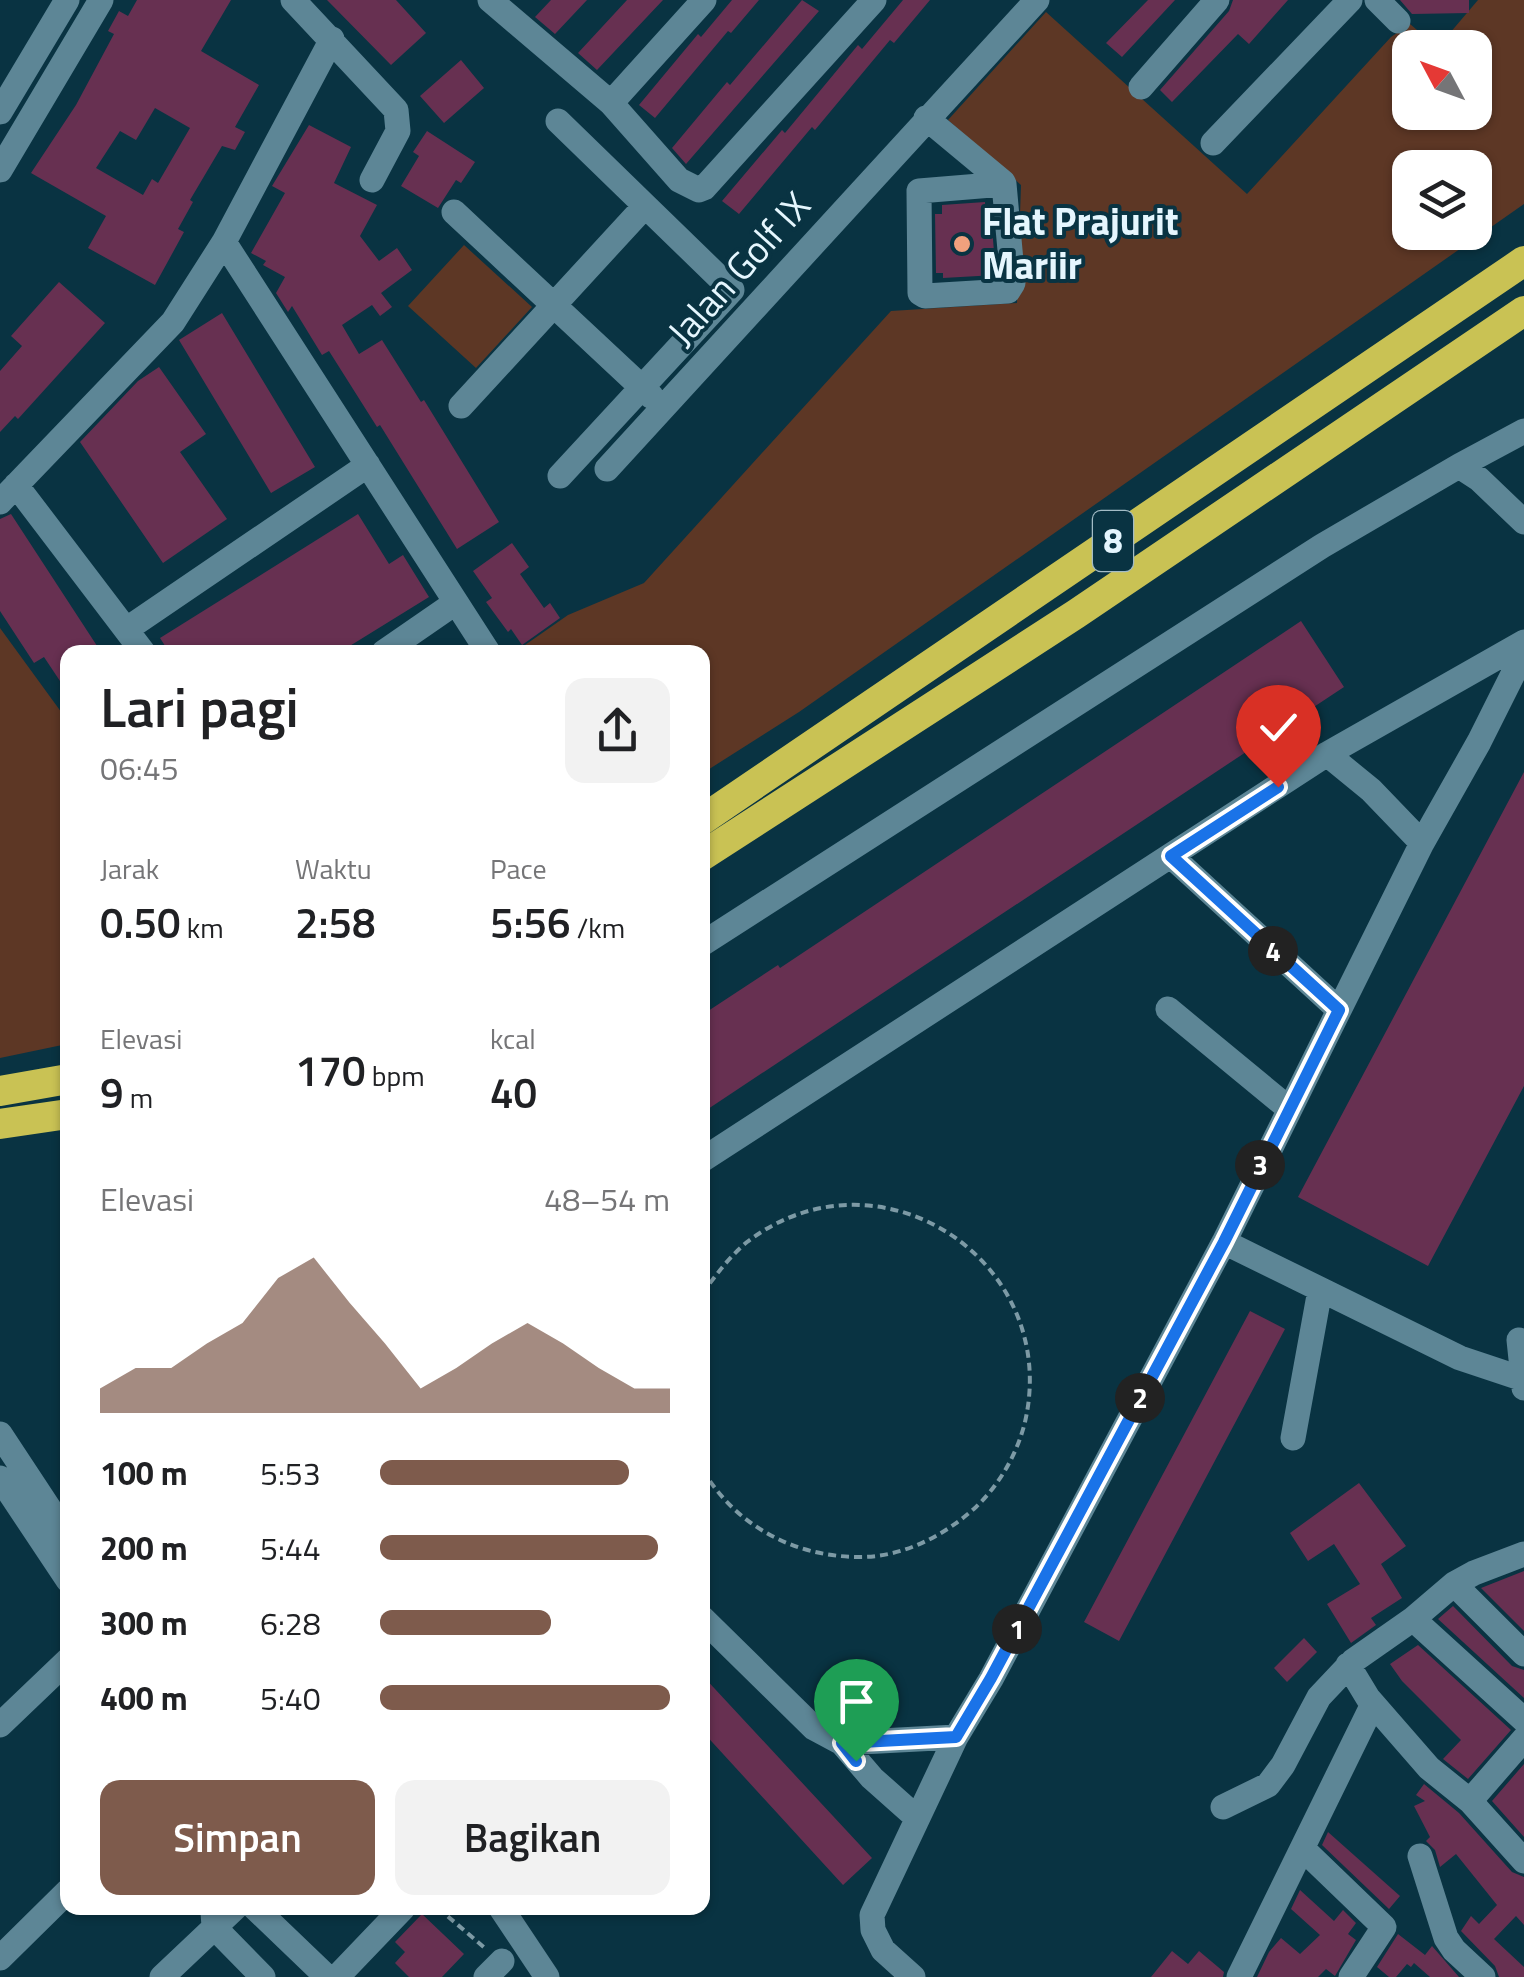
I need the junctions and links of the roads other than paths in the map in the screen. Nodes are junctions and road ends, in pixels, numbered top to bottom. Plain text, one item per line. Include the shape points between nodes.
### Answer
1 (66, 0) edge
2 (101, 0) edge
3 (292, 0) edge
4 (490, 0) edge
5 (704, 0) edge
6 (874, 0) edge
7 (1036, 0) edge
8 (1217, 0) edge
9 (1350, 0) edge
10 (1377, 0) edge
11 (519, 8) edge
12 (1398, 21) dead end
13 (332, 38) junction
14 (1142, 87) dead end
15 (611, 103) junction
16 (0, 112) edge
17 (926, 118) junction
18 (558, 122) dead end
19 (1213, 142) dead end
20 (0, 170) edge
21 (372, 180) dead end
22 (1004, 184) junction
23 (645, 206) junction
24 (454, 212) dead end
25 (224, 242) junction
26 (1524, 258) edge
27 (554, 306) junction
28 (1524, 311) edge
29 (1524, 327) edge
30 (642, 388) junction
31 (1390, 404) junction
32 (461, 406) dead end
33 (663, 408) junction
34 (1524, 431) edge
35 (368, 465) junction
36 (1459, 466) junction
37 (607, 469) dead end
38 (560, 476) dead end
39 (8, 494) edge
40 (1524, 522) edge
41 (455, 603) junction
42 (127, 629) junction
43 (1524, 642) edge
44 (138, 645) edge
45 (394, 645) edge
46 (483, 645) edge
47 (1524, 652) edge
48 (1327, 754) junction
49 (710, 815) edge
50 (1422, 843) junction
51 (710, 851) edge
52 (1171, 856) junction
53 (710, 939) edge
54 (1168, 1009) dead end
55 (1339, 1010) junction
56 (60, 1080) edge
57 (0, 1090) edge
58 (1288, 1108) junction
59 (60, 1115) edge
60 (0, 1124) edge
61 (710, 1155) edge
62 (1224, 1242) junction
63 (1320, 1290) junction
64 (1519, 1340) dead end
65 (1523, 1379) edge
66 (1524, 1388) edge
67 (0, 1434) edge
68 (1294, 1438) dead end
69 (3, 1490) edge
70 (60, 1525) edge
71 (1524, 1554) edge
72 (60, 1569) edge
73 (1454, 1584) junction
74 (1413, 1619) junction
75 (710, 1626) edge
76 (1524, 1654) edge
77 (1348, 1665) junction
78 (60, 1668) edge
79 (1373, 1704) junction
80 (1524, 1720) edge
81 (0, 1725) edge
82 (956, 1737) junction
83 (1524, 1739) edge
84 (842, 1743) junction
85 (1470, 1801) junction
86 (1223, 1807) dead end
87 (917, 1818) junction
88 (1303, 1849) junction
89 (1420, 1856) dead end
90 (1524, 1861) edge
91 (60, 1899) edge
92 (262, 1915) edge
93 (396, 1915) edge
94 (506, 1915) edge
95 (214, 1917) edge
96 (0, 1958) edge
97 (162, 1977) edge
98 (263, 1977) edge
99 (326, 1977) edge
100 (338, 1977) edge
101 (548, 1977) edge
102 (913, 1977) edge
103 (1238, 1977) edge
104 (1351, 1977) edge
105 (1483, 1977) edge

1 - 16 street
2 - 20 street
3 - 13 street
4 - 11 street
5 - 15 street
6 - 15 street via 704,188 679,180
7 - 17 street, Jalan Golf IX
8 - 14 street
9 - 19 street
10 - 12 street
11 - 15 street
13 - 21 street via 399,118
13 - 25 street
17 - 22 street
17 - 33 street, Jalan Golf IX
18 - 23 street
22 - 22 street via 1012,288 925,296 919,191
23 - 27 street
23 - 30 street via 732,290
24 - 27 street
25 - 35 street
25 - 39 street via 174,322
26 - 49 highway, 8
27 - 30 street
27 - 32 street
28 - 31 highway, 8
29 - 31 highway
30 - 33 street
30 - 38 street
31 - 51 highway, 8
33 - 37 street, Jalan Golf IX
34 - 36 street
35 - 41 street
35 - 42 street
36 - 40 street
36 - 53 street via 1322,546
39 - 42 street
41 - 45 street
41 - 46 street
42 - 44 street
43 - 48 street
47 - 50 street
48 - 50 street
48 - 52 street
50 - 55 street
52 - 55 street
52 - 61 street
54 - 58 street
55 - 58 street
56 - 57 highway
58 - 62 street
59 - 60 highway
62 - 63 street
62 - 82 street
63 - 65 street via 1460,1358
63 - 68 street
64 - 65 street
65 - 66 street
67 - 70 street
69 - 72 street
71 - 73 street
73 - 74 street
73 - 76 street
74 - 77 street
74 - 80 street
75 - 84 street via 814,1728
77 - 79 street
77 - 86 street via 1318,1698 1268,1785
78 - 81 street
79 - 85 street via 1429,1768
79 - 88 street
82 - 84 street
82 - 87 street
83 - 85 street
84 - 87 street
85 - 90 street
87 - 102 street via 872,1915 884,1950
88 - 103 street
88 - 104 street via 1384,1927
89 - 105 street via 1446,1938
91 - 96 street
92 - 99 street
93 - 100 street
94 - 101 street
95 - 97 street
95 - 98 street

